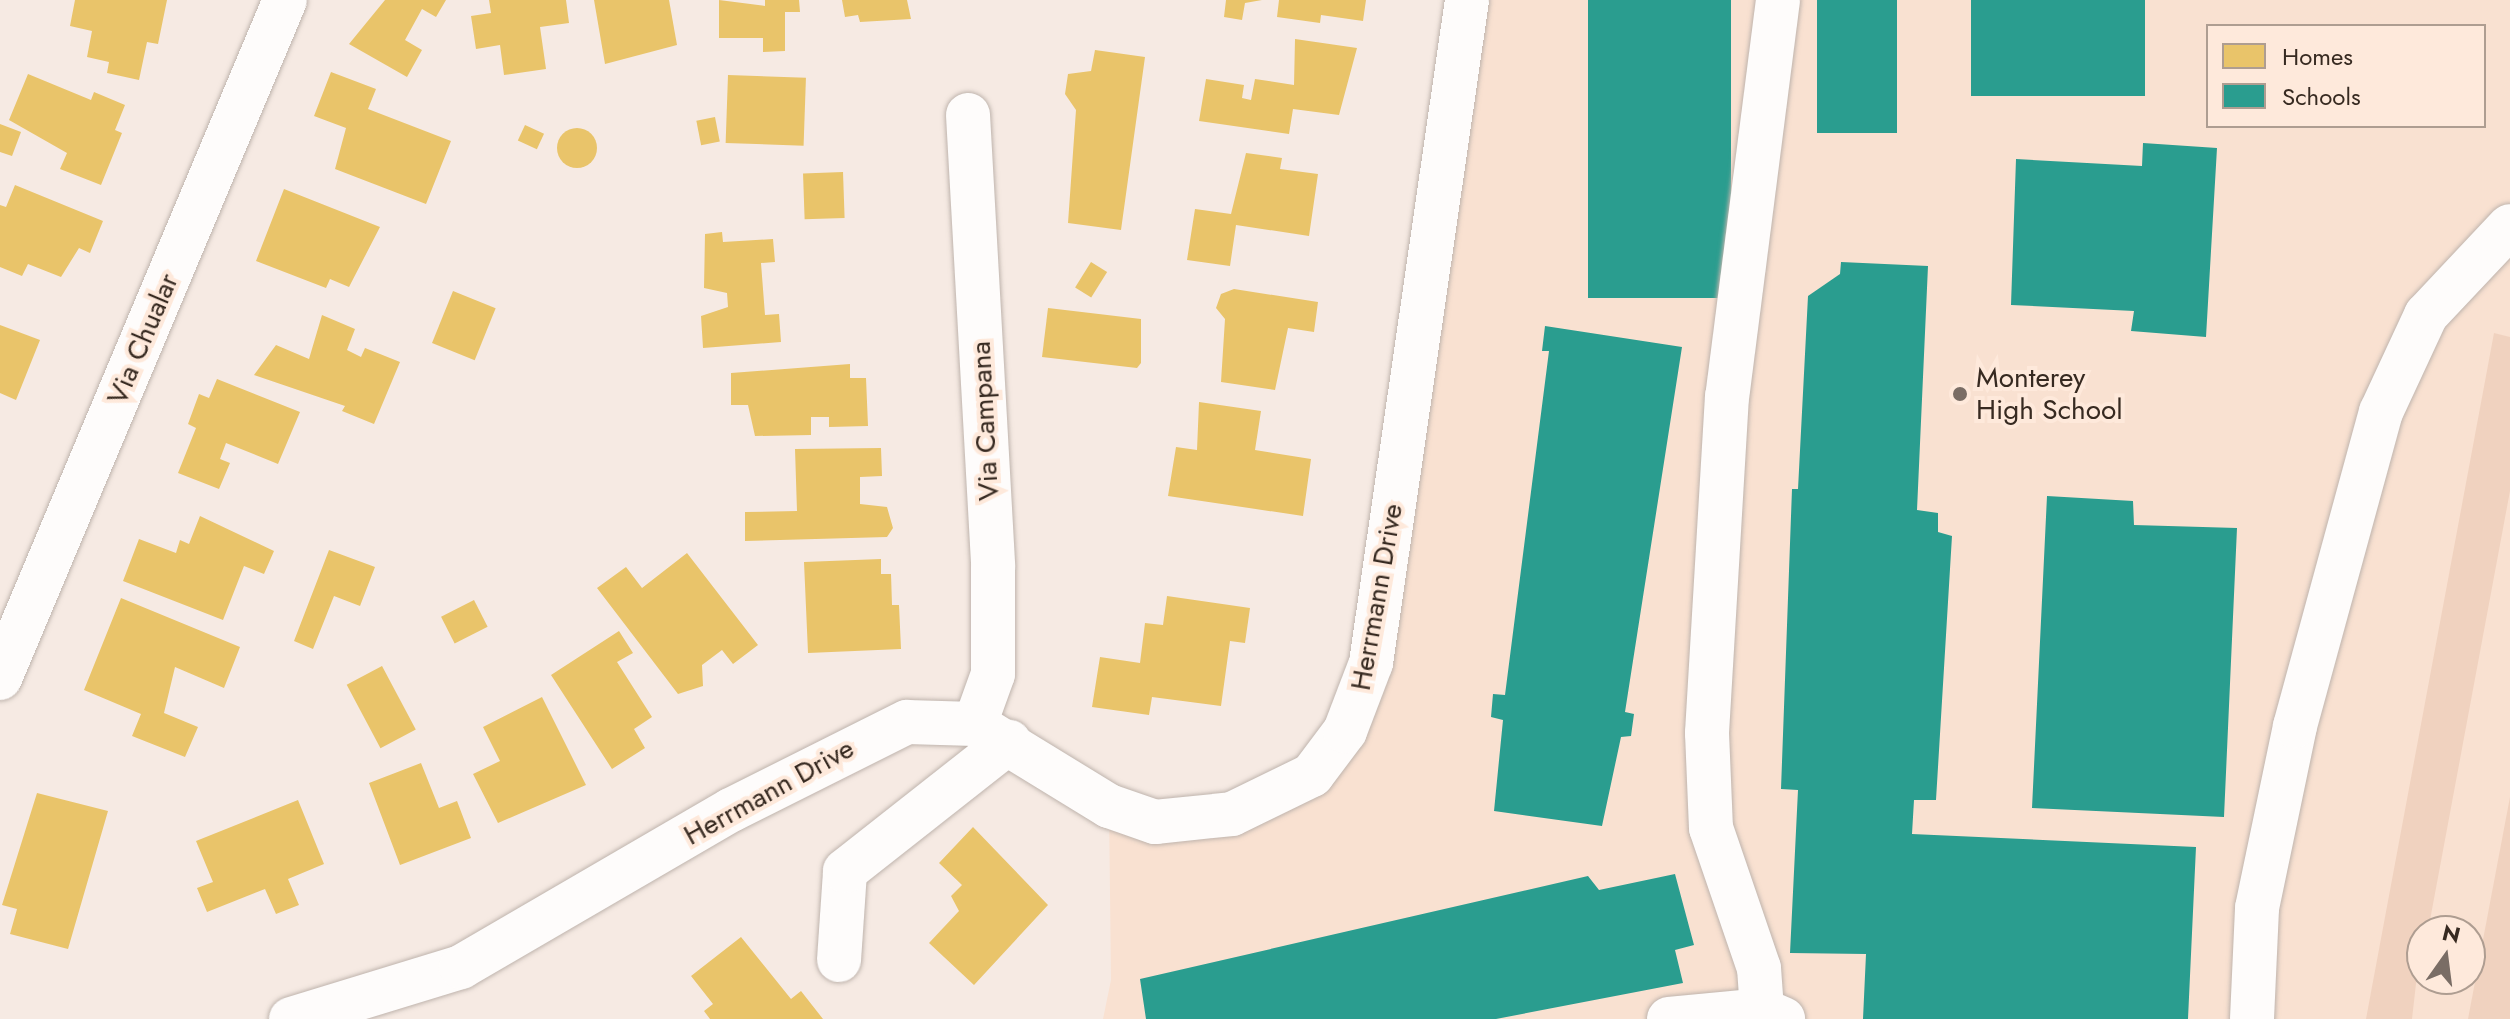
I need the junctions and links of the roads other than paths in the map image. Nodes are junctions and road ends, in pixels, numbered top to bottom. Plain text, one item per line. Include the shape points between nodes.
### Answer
1 (285, 0) edge
2 (1467, 0) edge
3 (1778, 0) edge
4 (968, 115) dead end
5 (2510, 226) edge
6 (0, 678) edge
7 (992, 733) junction
8 (839, 960) dead end
9 (1772, 1015) edge
10 (291, 1019) edge
11 (1669, 1019) edge
12 (2252, 1019) edge

1 - 6 street, Via Chualar
2 - 7 street, Herrmann Drive via 1371,663 1336,746 1279,796 1173,823 1109,806
3 - 9 street via 1727,396 1707,634 1711,828
4 - 7 street, Via Campana via 993,567
5 - 12 street via 2426,315 2386,397 2295,726 2257,908
7 - 8 street via 845,871
7 - 10 street, Herrmann Drive via 933,717 875,734 461,967
9 - 11 street

